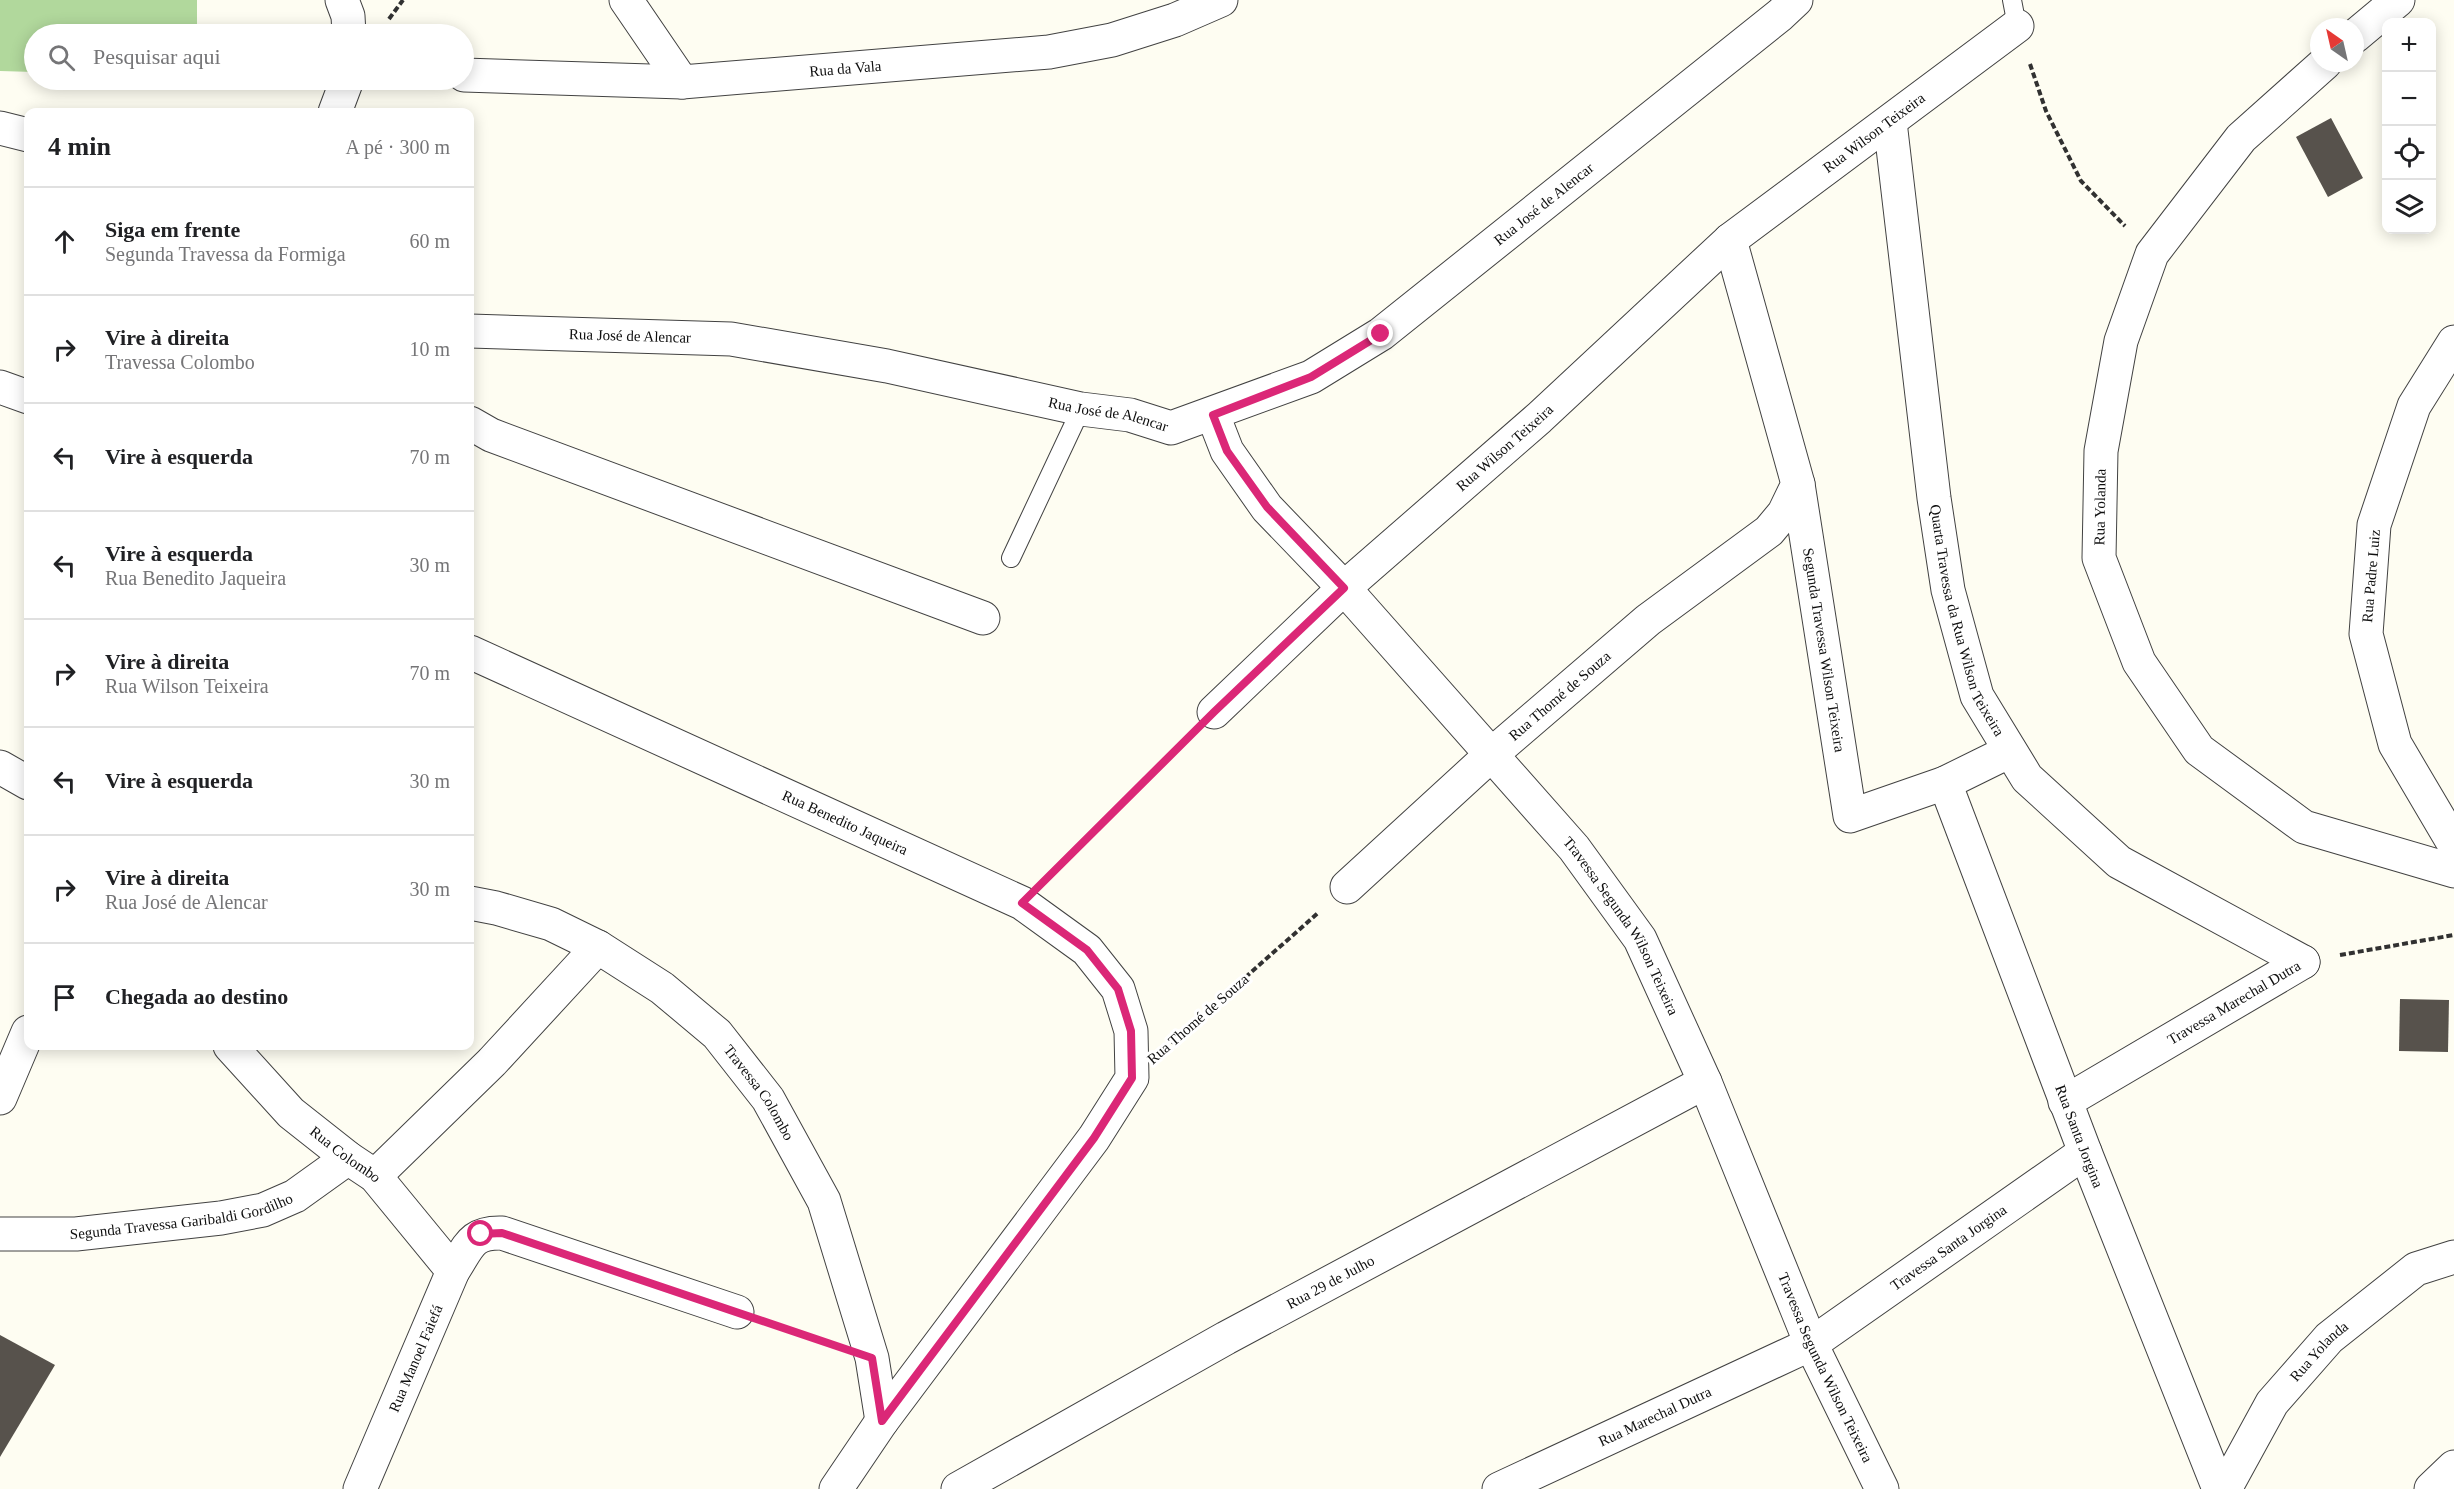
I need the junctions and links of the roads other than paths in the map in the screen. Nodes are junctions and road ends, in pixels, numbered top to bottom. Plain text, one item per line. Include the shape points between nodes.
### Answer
1 (342, 0) edge
2 (626, 0) edge
3 (1221, 0) edge
4 (2398, 0) edge
5 (1782, 5) edge
6 (2014, 13) edge
7 (348, 24) edge
8 (2364, 28) edge
9 (2315, 72) edge
10 (474, 75) edge
11 (682, 82) junction
12 (343, 90) edge
13 (336, 108) edge
14 (1890, 122) junction
15 (0, 128) edge
16 (24, 134) edge
17 (1730, 240) junction
18 (474, 330) edge
19 (2454, 342) edge
20 (0, 387) edge
21 (24, 396) edge
22 (1081, 409) junction
23 (1213, 415) junction
24 (474, 425) edge
25 (1171, 428) junction
26 (1227, 451) junction
27 (1798, 484) junction
28 (1011, 558) dead end
29 (1344, 588) junction
30 (983, 618) dead end
31 (474, 654) edge
32 (1214, 712) road end
33 (2010, 751) junction
34 (1492, 754) junction
35 (0, 766) edge
36 (24, 781) edge
37 (1945, 783) junction
38 (2454, 844) edge
39 (2454, 871) edge
40 (1347, 887) road end
41 (474, 904) edge
42 (598, 947) junction
43 (2303, 962) joint
44 (24, 1041) edge
45 (234, 1050) edge
46 (1705, 1082) junction
47 (0, 1098) edge
48 (2065, 1102) junction
49 (2085, 1152) junction
50 (362, 1167) junction
51 (0, 1234) edge
52 (2454, 1257) edge
53 (453, 1271) junction
54 (737, 1312) road end
55 (1811, 1344) junction
56 (882, 1421) junction
57 (2454, 1467) edge
58 (360, 1489) edge
59 (836, 1489) edge
60 (958, 1489) edge
61 (1499, 1489) edge
62 (1882, 1489) edge
63 (2219, 1489) edge
64 (2225, 1489) edge
65 (2431, 1489) edge

1 - 7 street
2 - 11 street
3 - 11 street, Rua da Vala via 1112,40 1049,52
4 - 8 street
5 - 23 street, Rua José de Alencar via 1381,334 1311,377
6 - 14 street, Rua Wilson Teixeira
9 - 39 street, Rua Yolanda via 2241,138 2152,254 2121,341 2101,451 2099,558 2139,662 2199,750 2304,827
10 - 11 street, Rua da Vala
12 - 13 street
14 - 17 street, Rua Wilson Teixeira
14 - 33 street, Quarta Travessa da Rua Wilson Teixeira via 1947,590 1977,696
15 - 16 street
17 - 27 street
17 - 29 street, Rua Wilson Teixeira via 1539,418
18 - 22 street, Rua José de Alencar via 731,339 887,366
19 - 38 street, Rua Padre Luiz via 2414,406 2374,525 2366,634 2395,744
20 - 21 street
22 - 25 street, Rua José de Alencar via 1130,415
22 - 28 lane
23 - 25 street, Rua José de Alencar
23 - 26 street, Travessa Segunda Wilson Teixeira
24 - 30 street via 491,435
25 - 26 street
26 - 29 street, Travessa Segunda Wilson Teixeira via 1267,507
27 - 34 street, Rua Thomé de Souza via 1784,513 1768,531 1648,620
27 - 37 street, Segunda Travessa Wilson Teixeira via 1850,816
29 - 32 street, Rua Wilson Teixeira
29 - 34 street, Travessa Segunda Wilson Teixeira
31 - 56 street, Rua Benedito Jaqueira via 1022,903 1087,950 1118,989 1131,1031 1132,1078 1094,1138
33 - 37 street
33 - 43 street, Quarta Travessa da Rua Wilson Teixeira via 2027,778 2119,862
34 - 40 street, Rua Thomé de Souza
34 - 46 street, Travessa Segunda Wilson Teixeira via 1574,848 1640,939
35 - 36 street
37 - 48 street, Rua Santa Jorgina
41 - 42 street, Travessa Colombo via 550,924
42 - 50 street, Segunda Travessa Garibaldi Gordilho via 492,1062
42 - 56 street, Travessa Colombo via 662,988 717,1034 768,1099 824,1202 872,1358
43 - 48 street, Travessa Marechal Dutra
44 - 47 street
45 - 50 street, Rua Colombo via 291,1113
46 - 55 street, Travessa Segunda Wilson Teixeira
46 - 60 street, Rua 29 de Julho via 1226,1338
48 - 49 street, Rua Santa Jorgina
49 - 55 street, Travessa Santa Jorgina
49 - 63 street, Rua Santa Jorgina
50 - 51 street, Segunda Travessa Garibaldi Gordilho via 263,1210 221,1218 76,1234
50 - 53 street, Rua Colombo
52 - 64 street, Rua Yolanda via 2416,1269 2329,1338 2272,1403
53 - 54 street, Rua Manoel Faiefá via 473,1240 481,1234 502,1233
53 - 58 street, Rua Manoel Faiefá
55 - 61 street, Rua Marechal Dutra
55 - 62 street, Travessa Segunda Wilson Teixeira
56 - 59 street
57 - 65 street

